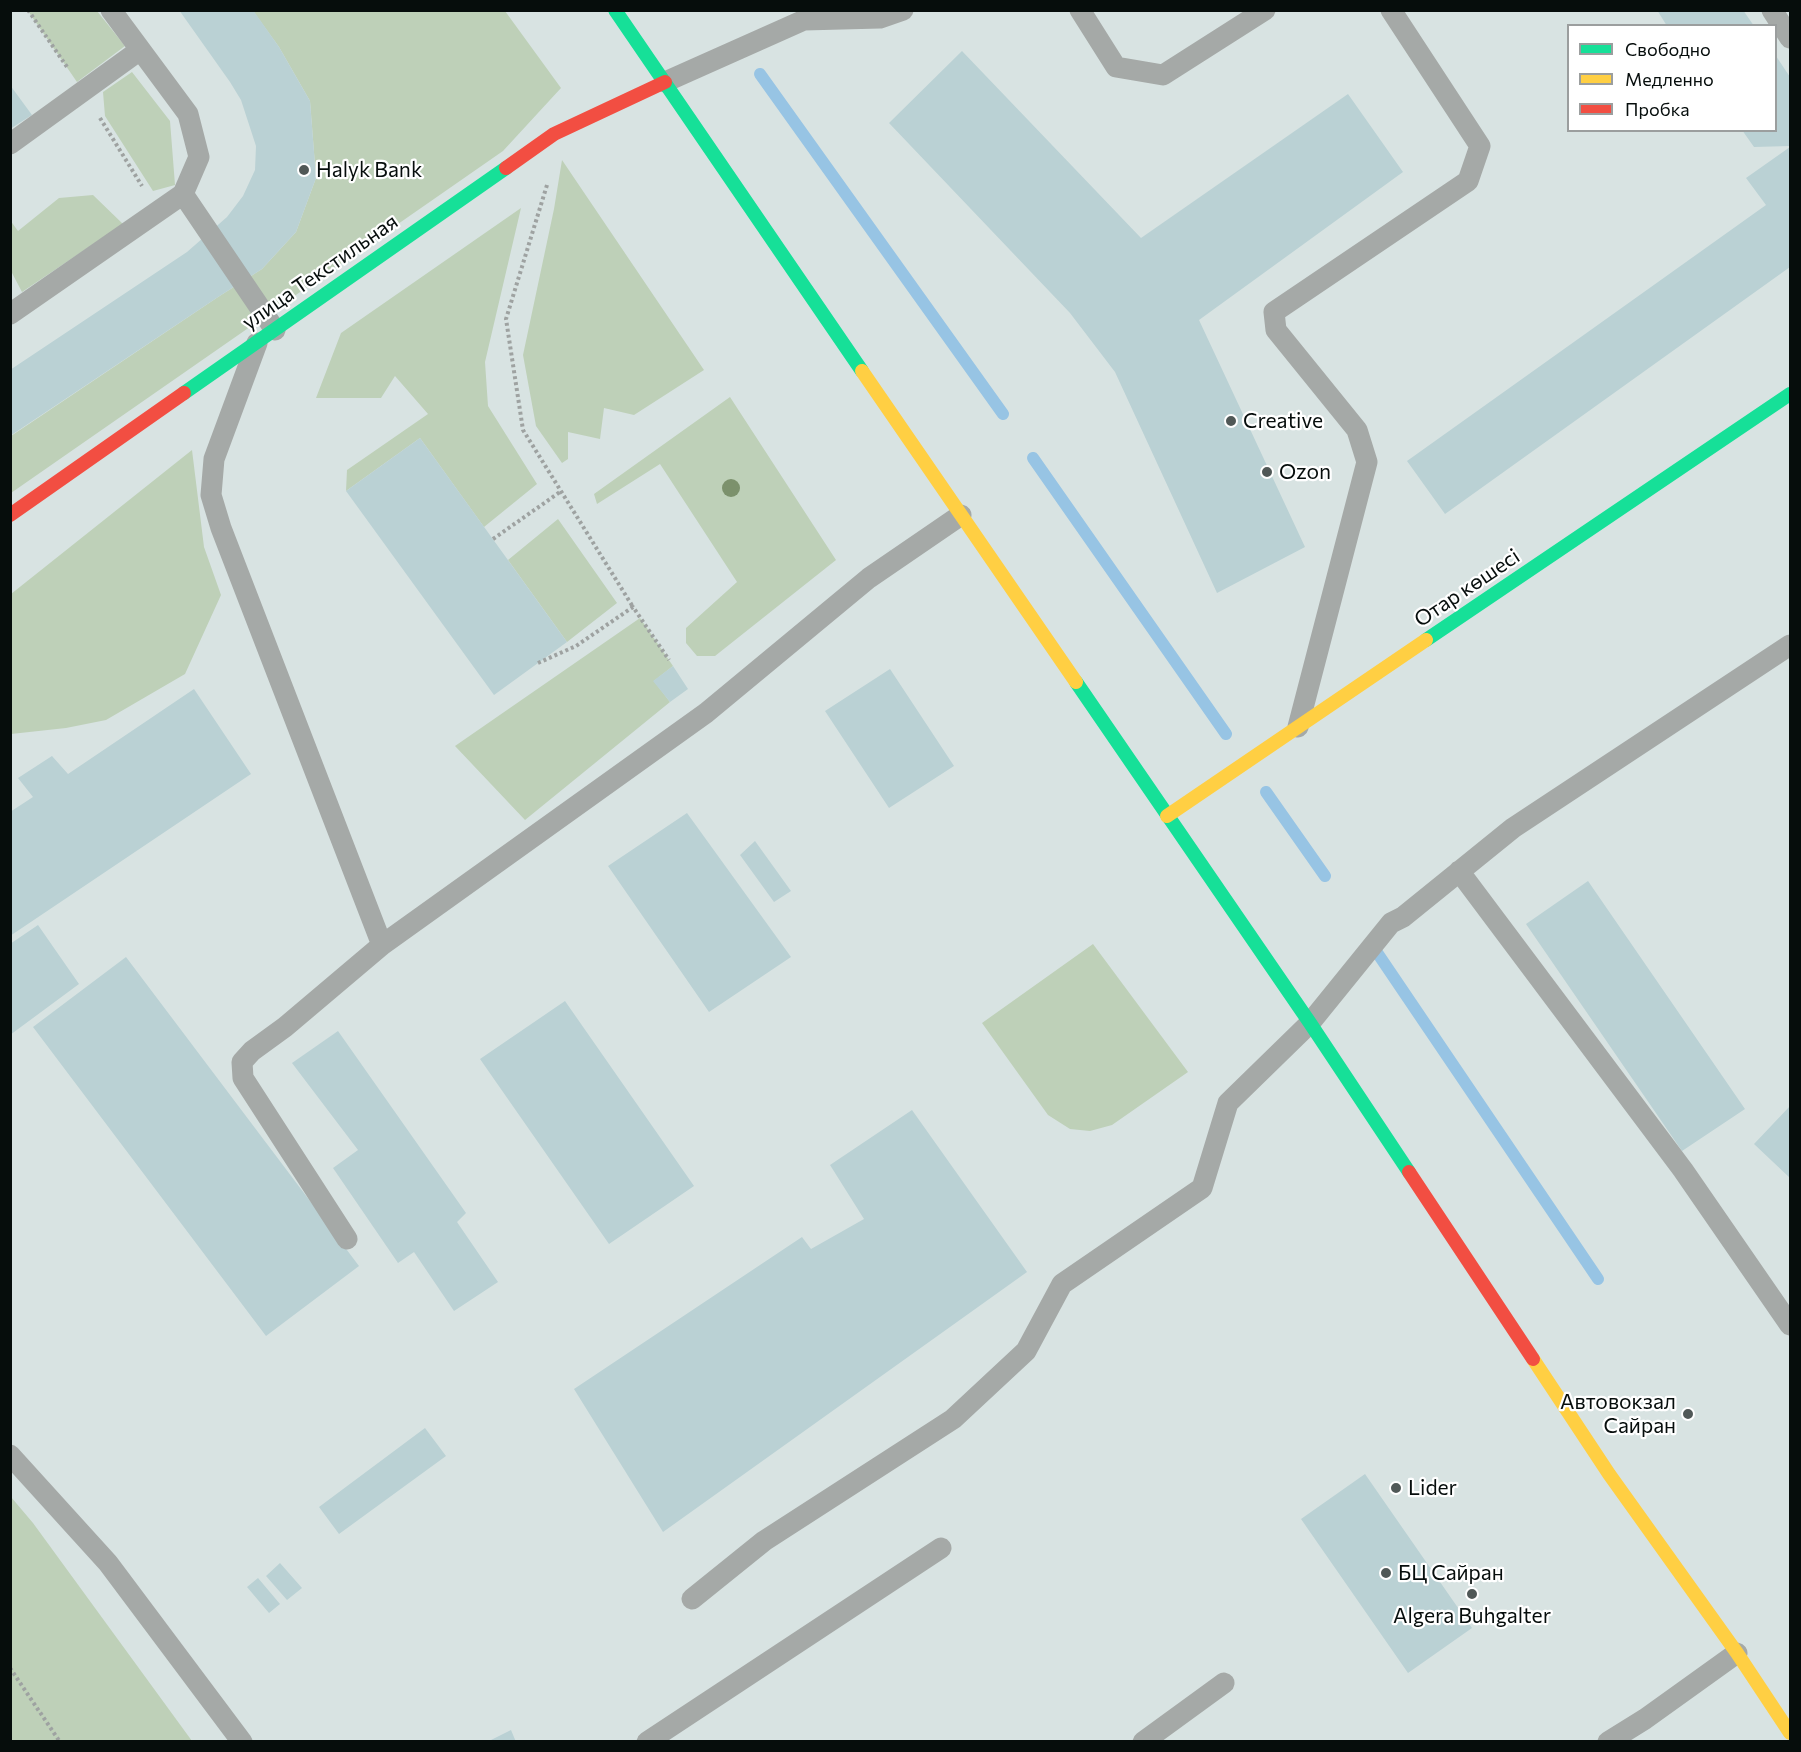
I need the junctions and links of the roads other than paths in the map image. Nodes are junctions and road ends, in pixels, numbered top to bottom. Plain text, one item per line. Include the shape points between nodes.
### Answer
1 (111, 10) edge
2 (615, 10) edge
3 (903, 10) edge
4 (1080, 10) edge
5 (1265, 10) edge
6 (1391, 10) edge
7 (1772, 10) edge
8 (811, 15) edge
9 (1791, 38) edge
10 (140, 50) junction
11 (665, 82) junction
12 (10, 144) edge
13 (183, 195) junction
14 (10, 314) edge
15 (275, 330) junction
16 (257, 343) junction
17 (1791, 394) edge
18 (10, 515) edge
19 (961, 515) junction
20 (1791, 645) edge
21 (1298, 727) junction
22 (1167, 816) junction
23 (1459, 871) junction
24 (382, 945) junction
25 (1310, 1023) junction
26 (347, 1239) dead end
27 (1791, 1325) edge
28 (10, 1455) edge
29 (941, 1548) dead end
30 (692, 1599) dead end
31 (1737, 1653) junction
32 (1224, 1683) dead end
33 (1791, 1732) edge
34 (242, 1742) edge
35 (647, 1742) edge
36 (1143, 1742) edge
37 (1608, 1742) edge

1 - 10 lane
2 - 11 main road
3 - 8 lane via 880,18
4 - 5 lane via 1116,67 1162,75
6 - 21 lane via 1480,146 1468,181 1274,312 1276,330 1357,429 1367,462
7 - 9 lane
8 - 11 lane
10 - 12 lane
10 - 13 lane via 188,114 199,157
11 - 15 main road, улица Текстильная via 554,134
11 - 19 main road
13 - 14 lane
13 - 15 lane
15 - 16 main road, улица Текстильная
16 - 18 main road, улица Текстильная
16 - 24 lane via 214,459 211,495
17 - 21 main road, Отар көшесі
19 - 22 main road
19 - 24 lane via 869,578 706,713
20 - 23 lane via 1513,828
21 - 22 main road, Отар көшесі
22 - 25 main road
23 - 25 lane via 1391,923
23 - 27 lane via 1683,1170
24 - 26 lane via 242,1062 243,1078
25 - 30 lane via 1228,1103 1202,1188 1062,1284 1026,1351 953,1419 764,1541
25 - 31 main road via 1609,1474
28 - 34 lane via 108,1563
29 - 35 lane
31 - 33 main road
31 - 37 lane
32 - 36 lane

